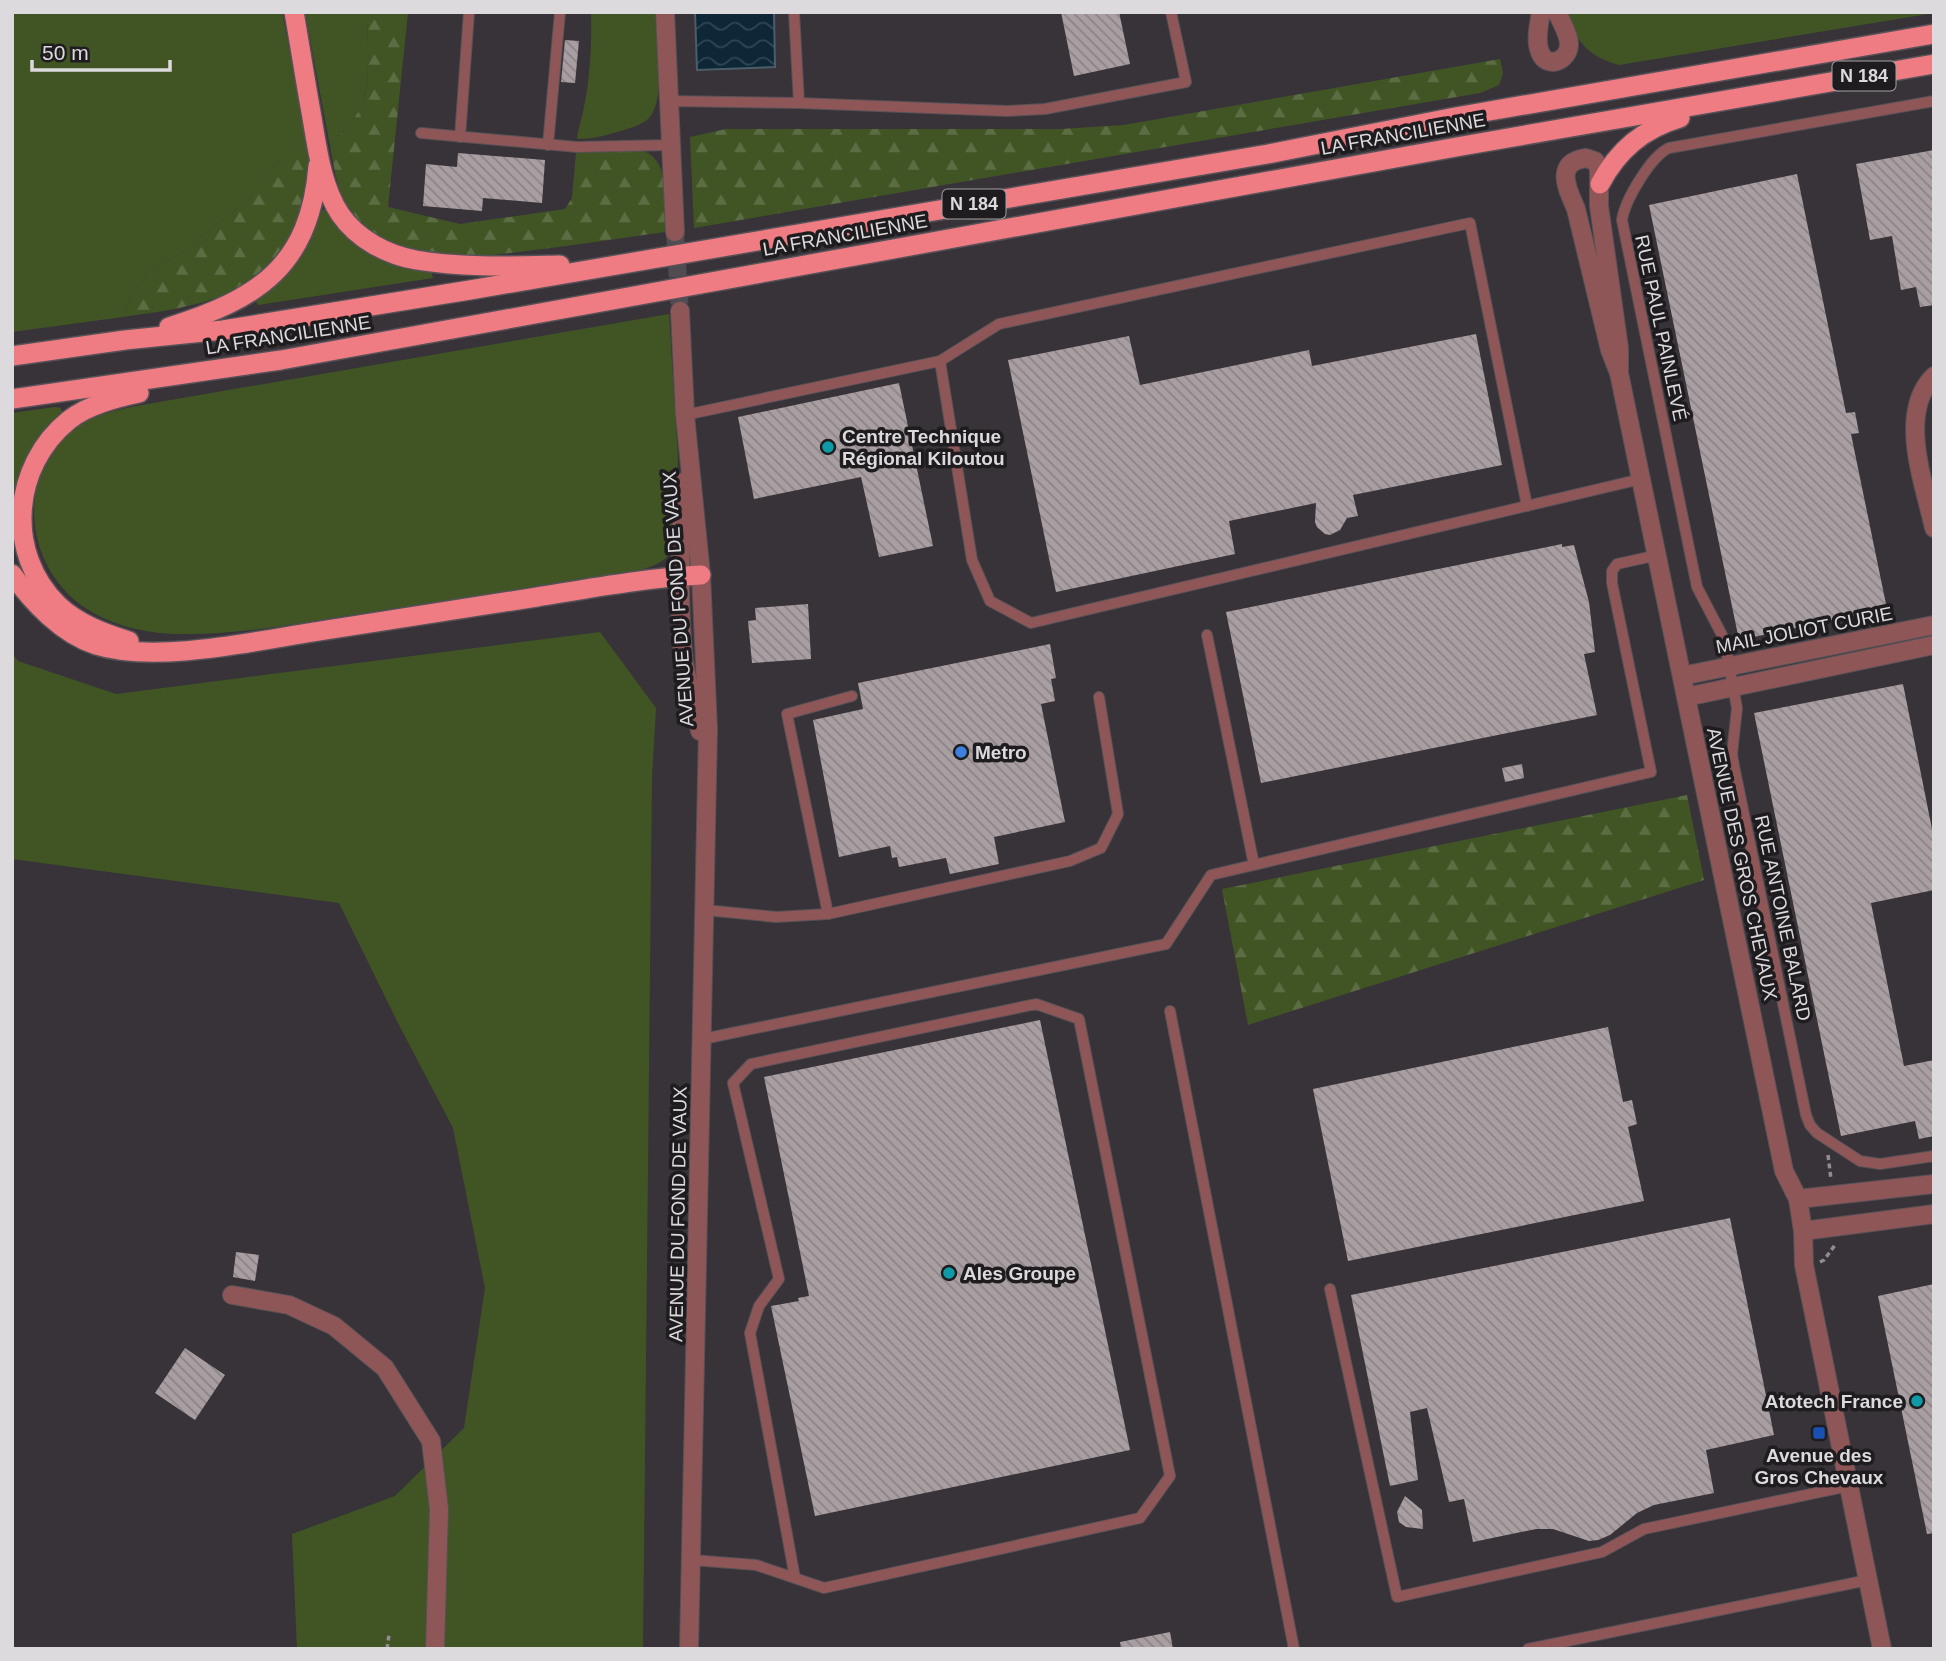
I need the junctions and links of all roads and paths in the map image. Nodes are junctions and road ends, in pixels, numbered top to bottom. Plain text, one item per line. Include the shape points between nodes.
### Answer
1 (294, 12) edge
2 (469, 12) edge
3 (560, 12) edge
4 (665, 12) edge
5 (794, 12) edge
6 (1171, 12) edge
7 (1541, 12) edge
8 (1557, 12) edge
9 (1934, 34) edge
10 (1934, 64) edge
11 (1794, 88) junction
12 (669, 101) junction
13 (1934, 102) edge
14 (799, 103) junction
15 (421, 133) dead end
16 (460, 137) junction
17 (548, 145) junction
18 (671, 145) junction
19 (319, 154) junction
20 (1600, 184) junction
21 (675, 232) tunnel mouth
22 (620, 264) junction
23 (680, 311) tunnel mouth
24 (125, 340) junction
25 (12, 356) edge
26 (281, 360) junction
27 (940, 361) junction
28 (1619, 373) junction
29 (1930, 380) edge
30 (12, 400) edge
31 (685, 415) junction
32 (1640, 479) junction
33 (1527, 506) junction
34 (1934, 528) edge
35 (1658, 555) junction
36 (12, 574) edge
37 (701, 575) junction
38 (679, 576) junction
39 (1697, 587) joint
40 (1934, 625) edge
41 (1207, 635) dead end
42 (1934, 645) edge
43 (178, 651) junction
44 (1729, 666) junction
45 (1682, 676) junction
46 (1733, 687) junction
47 (852, 696) dead end
48 (1099, 697) dead end
49 (1686, 697) junction
50 (706, 780) junction
51 (1254, 866) junction
52 (705, 910) junction
53 (828, 915) junction
54 (1170, 1012) dead end
55 (703, 1039) junction
56 (1828, 1140) junction
57 (1934, 1156) edge
58 (1832, 1181) dead end
59 (1934, 1184) edge
60 (1798, 1199) junction
61 (1934, 1214) edge
62 (1803, 1231) junction
63 (1838, 1241) dead end
64 (1824, 1260) dead end
65 (1331, 1289) dead end
66 (232, 1295) dead end
67 (1849, 1486) junction
68 (692, 1560) junction
69 (795, 1578) junction
70 (1868, 1580) junction
71 (389, 1635) dead end
72 (387, 1649) edge
73 (435, 1649) edge
74 (689, 1649) edge
75 (1294, 1649) edge
76 (1528, 1649) edge
77 (1882, 1649) edge

1 - 19 highway
2 - 16 lane
3 - 17 lane
4 - 12 street
5 - 14 lane
6 - 14 lane via 1186,82 1045,109
7 - 8 street via 1538,48 1550,62 1563,59 1570,43
9 - 22 highway, LA FRANCILIENNE / N 184
10 - 11 highway, LA FRANCILIENNE / N 184
11 - 20 highway via 1658,125 1618,155
11 - 26 highway, LA FRANCILIENNE / N 184
12 - 14 lane
12 - 18 street
13 - 39 lane, RUE PAUL PAINLEVÉ via 1669,148 1654,158 1624,210 1622,224
15 - 16 lane
16 - 17 lane
17 - 18 lane
18 - 21 street
19 - 22 highway via 328,190 341,215 352,229 391,253 453,265
19 - 24 highway via 316,189 303,232 269,280 208,315
20 - 28 street
20 - 28 street via 1594,160 1582,159 1568,168 1567,188
22 - 24 highway, LA FRANCILIENNE / N 184 via 236,328
23 - 31 street, AVENUE DU FOND DE VAUX
24 - 25 highway, LA FRANCILIENNE / N 184
26 - 30 highway, LA FRANCILIENNE / N 184
26 - 43 highway via 120,397 91,408 70,419 53,436 27,480 21,528 39,581 58,604 78,621 108,635
27 - 31 lane
27 - 33 lane via 972,560 990,601 1031,623
27 - 33 lane via 999,324 1471,223
28 - 32 street, AVENUE DES GROS CHEVAUX
29 - 34 street via 1915,408 1914,436
31 - 37 street, AVENUE DU FOND DE VAUX
31 - 38 street, AVENUE DU FOND DE VAUX
32 - 33 lane
32 - 35 street, AVENUE DES GROS CHEVAUX
35 - 45 street, AVENUE DES GROS CHEVAUX
35 - 51 lane via 1617,564 1612,571 1651,772
36 - 43 highway via 46,612 93,644 136,653
37 - 38 highway
37 - 50 street, AVENUE DU FOND DE VAUX via 708,688
38 - 43 highway
38 - 50 street, AVENUE DU FOND DE VAUX via 684,663
39 - 44 lane, RUE ANTOINE BALARD via 1722,635
40 - 44 street, MAIL JOLIOT CURIE
41 - 51 lane
42 - 46 street
44 - 45 street, MAIL JOLIOT CURIE
44 - 46 lane, RUE ANTOINE BALARD
45 - 49 street, AVENUE DES GROS CHEVAUX
46 - 49 street
46 - 56 lane, RUE ANTOINE BALARD via 1737,708 1734,766 1806,1115 1810,1125
47 - 53 lane via 787,714
48 - 53 lane via 1118,814 1101,848 1070,862
49 - 60 street, AVENUE DES GROS CHEVAUX via 1784,1171
50 - 52 street, AVENUE DU FOND DE VAUX
51 - 55 lane via 1211,875 1166,944
52 - 53 lane via 775,917
52 - 55 street, AVENUE DU FOND DE VAUX
54 - 75 lane
55 - 68 street, AVENUE DU FOND DE VAUX
56 - 57 lane, RUE ANTOINE BALARD via 1854,1159 1870,1164
56 - 58 path
59 - 60 street
60 - 62 street, AVENUE DES GROS CHEVAUX
61 - 62 street
62 - 67 street, AVENUE DES GROS CHEVAUX via 1804,1265
63 - 64 path
65 - 67 lane via 1397,1597 1602,1552 1644,1529
66 - 73 street via 289,1306 334,1326 385,1368 431,1441 439,1509
67 - 70 street, AVENUE DES GROS CHEVAUX
68 - 69 lane via 756,1565
68 - 74 street, AVENUE DU FOND DE VAUX
69 - 69 lane via 824,1588 1140,1518 1170,1476 1079,1019 1036,1004 751,1064 733,1083 779,1279 759,1306 750,1333
70 - 76 lane
70 - 77 street, AVENUE DES GROS CHEVAUX
71 - 72 path

